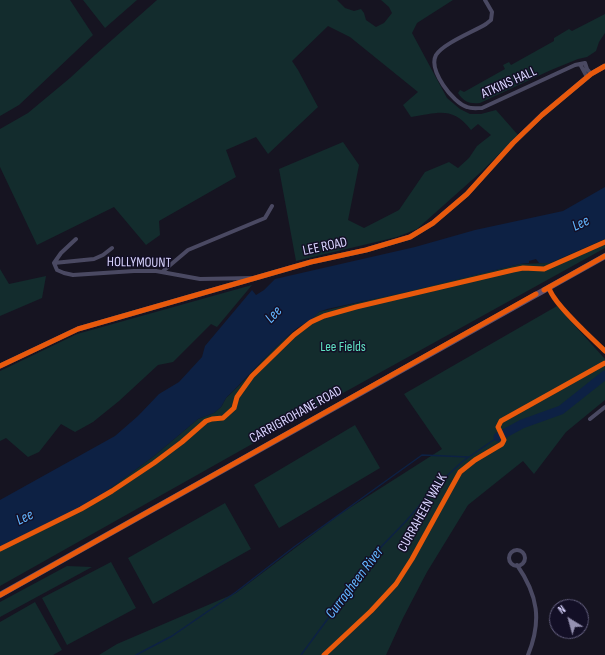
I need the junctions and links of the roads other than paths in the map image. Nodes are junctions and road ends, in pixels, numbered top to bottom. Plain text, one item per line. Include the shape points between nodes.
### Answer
1 (485, 0) edge
2 (605, 66) edge
3 (589, 76) junction
4 (272, 206) dead end
5 (76, 239) dead end
6 (112, 248) dead end
7 (605, 256) edge
8 (54, 263) junction
9 (162, 272) junction
10 (253, 278) junction
11 (0, 366) edge
12 (605, 407) edge
13 (590, 419) dead end
14 (517, 566) dead end
15 (0, 595) edge
16 (528, 655) edge

1 - 3 street, ATKINS HALL via 492,12 491,20 445,47 434,62 439,78 460,104 473,109 482,108 582,63
2 - 3 street, LEE ROAD
3 - 10 street, LEE ROAD via 520,136 467,194 433,223 410,238
4 - 9 street via 265,218 188,250
5 - 8 street
6 - 8 street, HOLLYMOUNT via 94,259
7 - 15 highway, CARRIGROHANE ROAD
8 - 9 street, HOLLYMOUNT via 57,270 73,275
9 - 10 street, HOLLYMOUNT via 200,279
10 - 11 street, LEE ROAD via 78,329
12 - 13 street
14 - 16 street via 528,582 536,605 536,625

